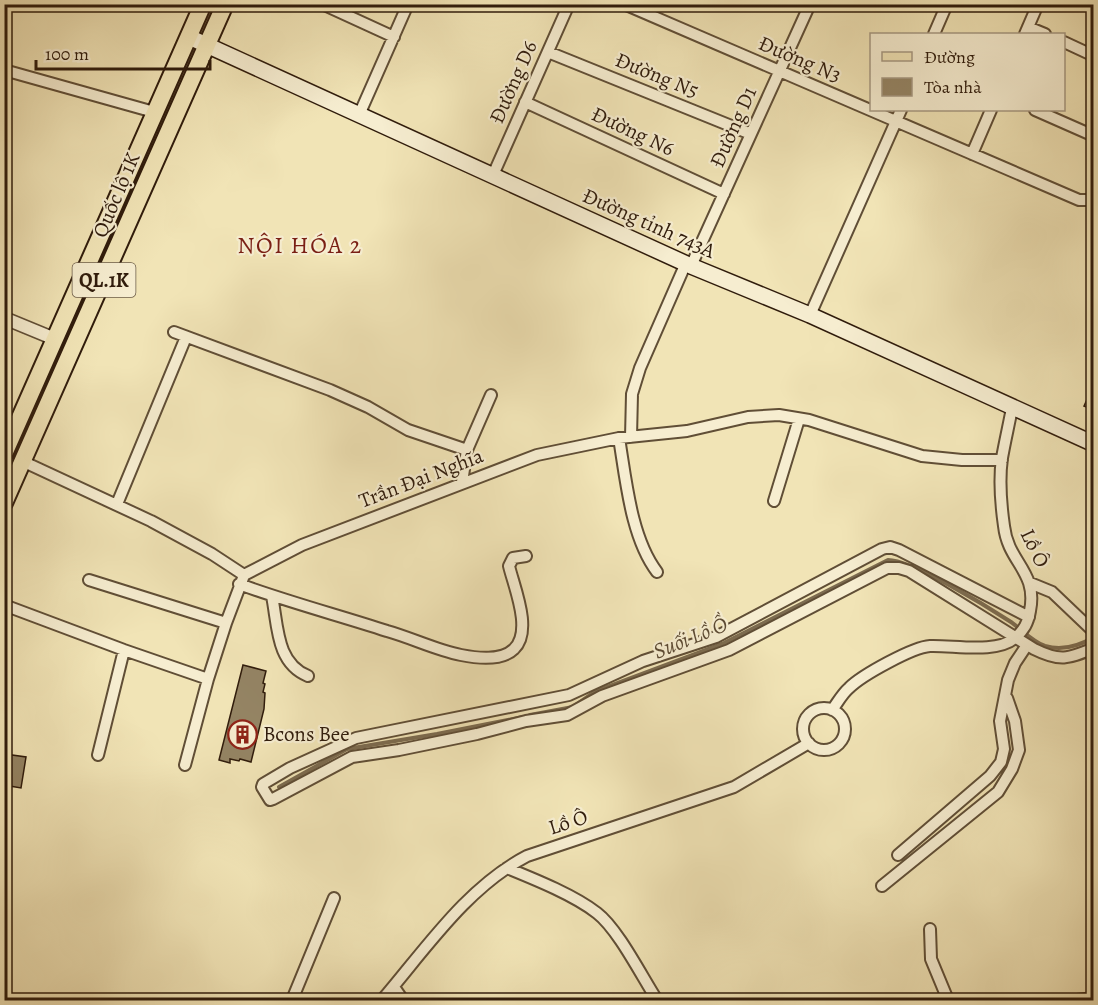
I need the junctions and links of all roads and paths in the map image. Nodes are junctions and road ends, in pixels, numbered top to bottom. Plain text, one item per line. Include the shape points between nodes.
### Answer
1 (203, 4) edge
2 (225, 4) edge
3 (408, 4) edge
4 (569, 4) edge
5 (624, 4) edge
6 (810, 4) edge
7 (947, 4) edge
8 (1038, 4) edge
9 (328, 6) edge
10 (1026, 31) edge
11 (934, 33) edge
12 (189, 37) junction
13 (394, 37) junction
14 (1065, 42) edge
15 (207, 46) junction
16 (548, 52) junction
17 (1094, 56) edge
18 (4, 70) edge
19 (779, 71) junction
20 (525, 102) junction
21 (870, 110) edge
22 (873, 111) edge
23 (901, 111) edge
24 (991, 111) edge
25 (1037, 111) edge
26 (154, 112) junction
27 (359, 115) junction
28 (896, 121) junction
29 (751, 134) junction
30 (1094, 136) edge
31 (972, 154) junction
32 (493, 175) junction
33 (724, 194) junction
34 (1094, 200) edge
35 (688, 264) junction
36 (810, 315) junction
37 (4, 318) edge
38 (174, 332) dead end
39 (186, 337) junction
40 (54, 339) junction
41 (74, 347) junction
42 (491, 395) dead end
43 (1012, 408) junction
44 (799, 419) junction
45 (625, 437) junction
46 (1094, 444) edge
47 (467, 450) junction
48 (4, 454) edge
49 (1002, 460) junction
50 (22, 461) junction
51 (462, 482) junction
52 (774, 501) dead end
53 (4, 503) edge
54 (117, 504) junction
55 (526, 556) dead end
56 (657, 572) dead end
57 (89, 580) dead end
58 (242, 580) junction
59 (1030, 583) junction
60 (272, 596) junction
61 (4, 605) edge
62 (225, 623) junction
63 (1091, 627) edge
64 (1023, 628) junction
65 (1028, 645) junction
66 (1094, 648) edge
67 (124, 650) junction
68 (308, 676) dead end
69 (208, 679) junction
70 (1006, 697) junction
71 (832, 710) junction
72 (481, 723) junction
73 (809, 743) junction
74 (98, 755) dead end
75 (185, 765) dead end
76 (898, 855) dead end
77 (507, 868) junction
78 (882, 886) dead end
79 (334, 898) dead end
80 (930, 930) dead end
81 (394, 987) junction
82 (292, 1000) edge
83 (382, 1000) edge
84 (403, 1000) edge
85 (657, 1000) edge
86 (948, 1000) edge

1 - 12 main road, Quốc lộ 1K / QL.1K
2 - 15 main road, Quốc lộ 1K / QL.1K
3 - 13 street
4 - 16 street, Đường D6
5 - 19 street, Đường N3
6 - 19 street, Đường D1
7 - 11 street
8 - 10 street
9 - 13 street
12 - 15 main road, Đường tỉnh 743A
12 - 26 main road, Quốc lộ 1K / QL.1K
13 - 27 street
14 - 17 street
15 - 27 main road, Đường tỉnh 743A
15 - 41 main road, Quốc lộ 1K / QL.1K
16 - 20 street, Đường D6
16 - 29 street, Đường N5
18 - 26 street
19 - 21 street, Đường N3
19 - 29 street, Đường D1
20 - 32 street, Đường D6
20 - 33 street, Đường N6
22 - 28 street, Đường N3
23 - 28 street
24 - 31 street
25 - 30 street
26 - 40 main road, Quốc lộ 1K / QL.1K
27 - 32 main road, Đường tỉnh 743A
28 - 31 street, Đường N3
28 - 36 street
29 - 33 street, Đường D1
31 - 34 street, Đường N3 via 1079,200
32 - 35 main road, Đường tỉnh 743A
33 - 35 street, Đường D1
35 - 36 main road, Đường tỉnh 743A
35 - 45 street via 640,368
36 - 43 main road, Đường tỉnh 743A
37 - 40 street
38 - 39 street
39 - 47 street via 330,390 408,430
39 - 54 street
40 - 41 main road
40 - 48 main road, Quốc lộ 1K / QL.1K
41 - 50 main road, Quốc lộ 1K / QL.1K
42 - 47 street
43 - 46 main road, Đường tỉnh 743A
43 - 49 street, Lồ Ô
44 - 45 street, Trần Đại Nghĩa via 779,415 748,417 687,431
44 - 49 street, Trần Đại Nghĩa via 922,456
44 - 52 street
45 - 51 street, Trần Đại Nghĩa via 537,454
45 - 56 street via 626,479 639,534
47 - 51 street
49 - 59 street, Lồ Ô via 1004,529 1012,553
50 - 53 main road, Quốc lộ 1K / QL.1K
50 - 54 street
51 - 58 street, Trần Đại Nghĩa via 302,545
54 - 58 street via 188,540
55 - 60 street via 513,558 509,566 520,602 520,640 515,649 498,657 463,656
57 - 62 street
58 - 60 street
58 - 62 street
59 - 63 street via 1052,592
59 - 64 street, Lồ Ô via 1032,595
60 - 68 street via 284,657
61 - 67 street
62 - 69 street
64 - 65 street
64 - 71 street via 1002,646 927,646 910,652 850,687
64 - 72 street via 909,571 887,568 729,650 602,696 567,715
64 - 72 street via 890,547 716,637 643,661 569,695
65 - 66 street via 1048,656 1071,658
65 - 70 street via 1015,663
67 - 69 street
67 - 74 street
69 - 75 street
70 - 76 street via 1000,722 1004,749 1001,762 990,776
70 - 78 street via 1016,721 1019,750 998,792
71 - 73 street via 816,710 806,719 804,732
71 - 73 street via 841,716 846,729 841,742 823,750
72 - 72 street via 399,750 352,757 273,800 262,787 290,768 356,738
73 - 77 street, Lồ Ô via 734,787 527,856
77 - 81 street, Lồ Ô via 479,889
77 - 85 street via 597,912 609,924
79 - 82 street
80 - 86 street via 931,959
81 - 83 street, Lồ Ô
81 - 84 street

